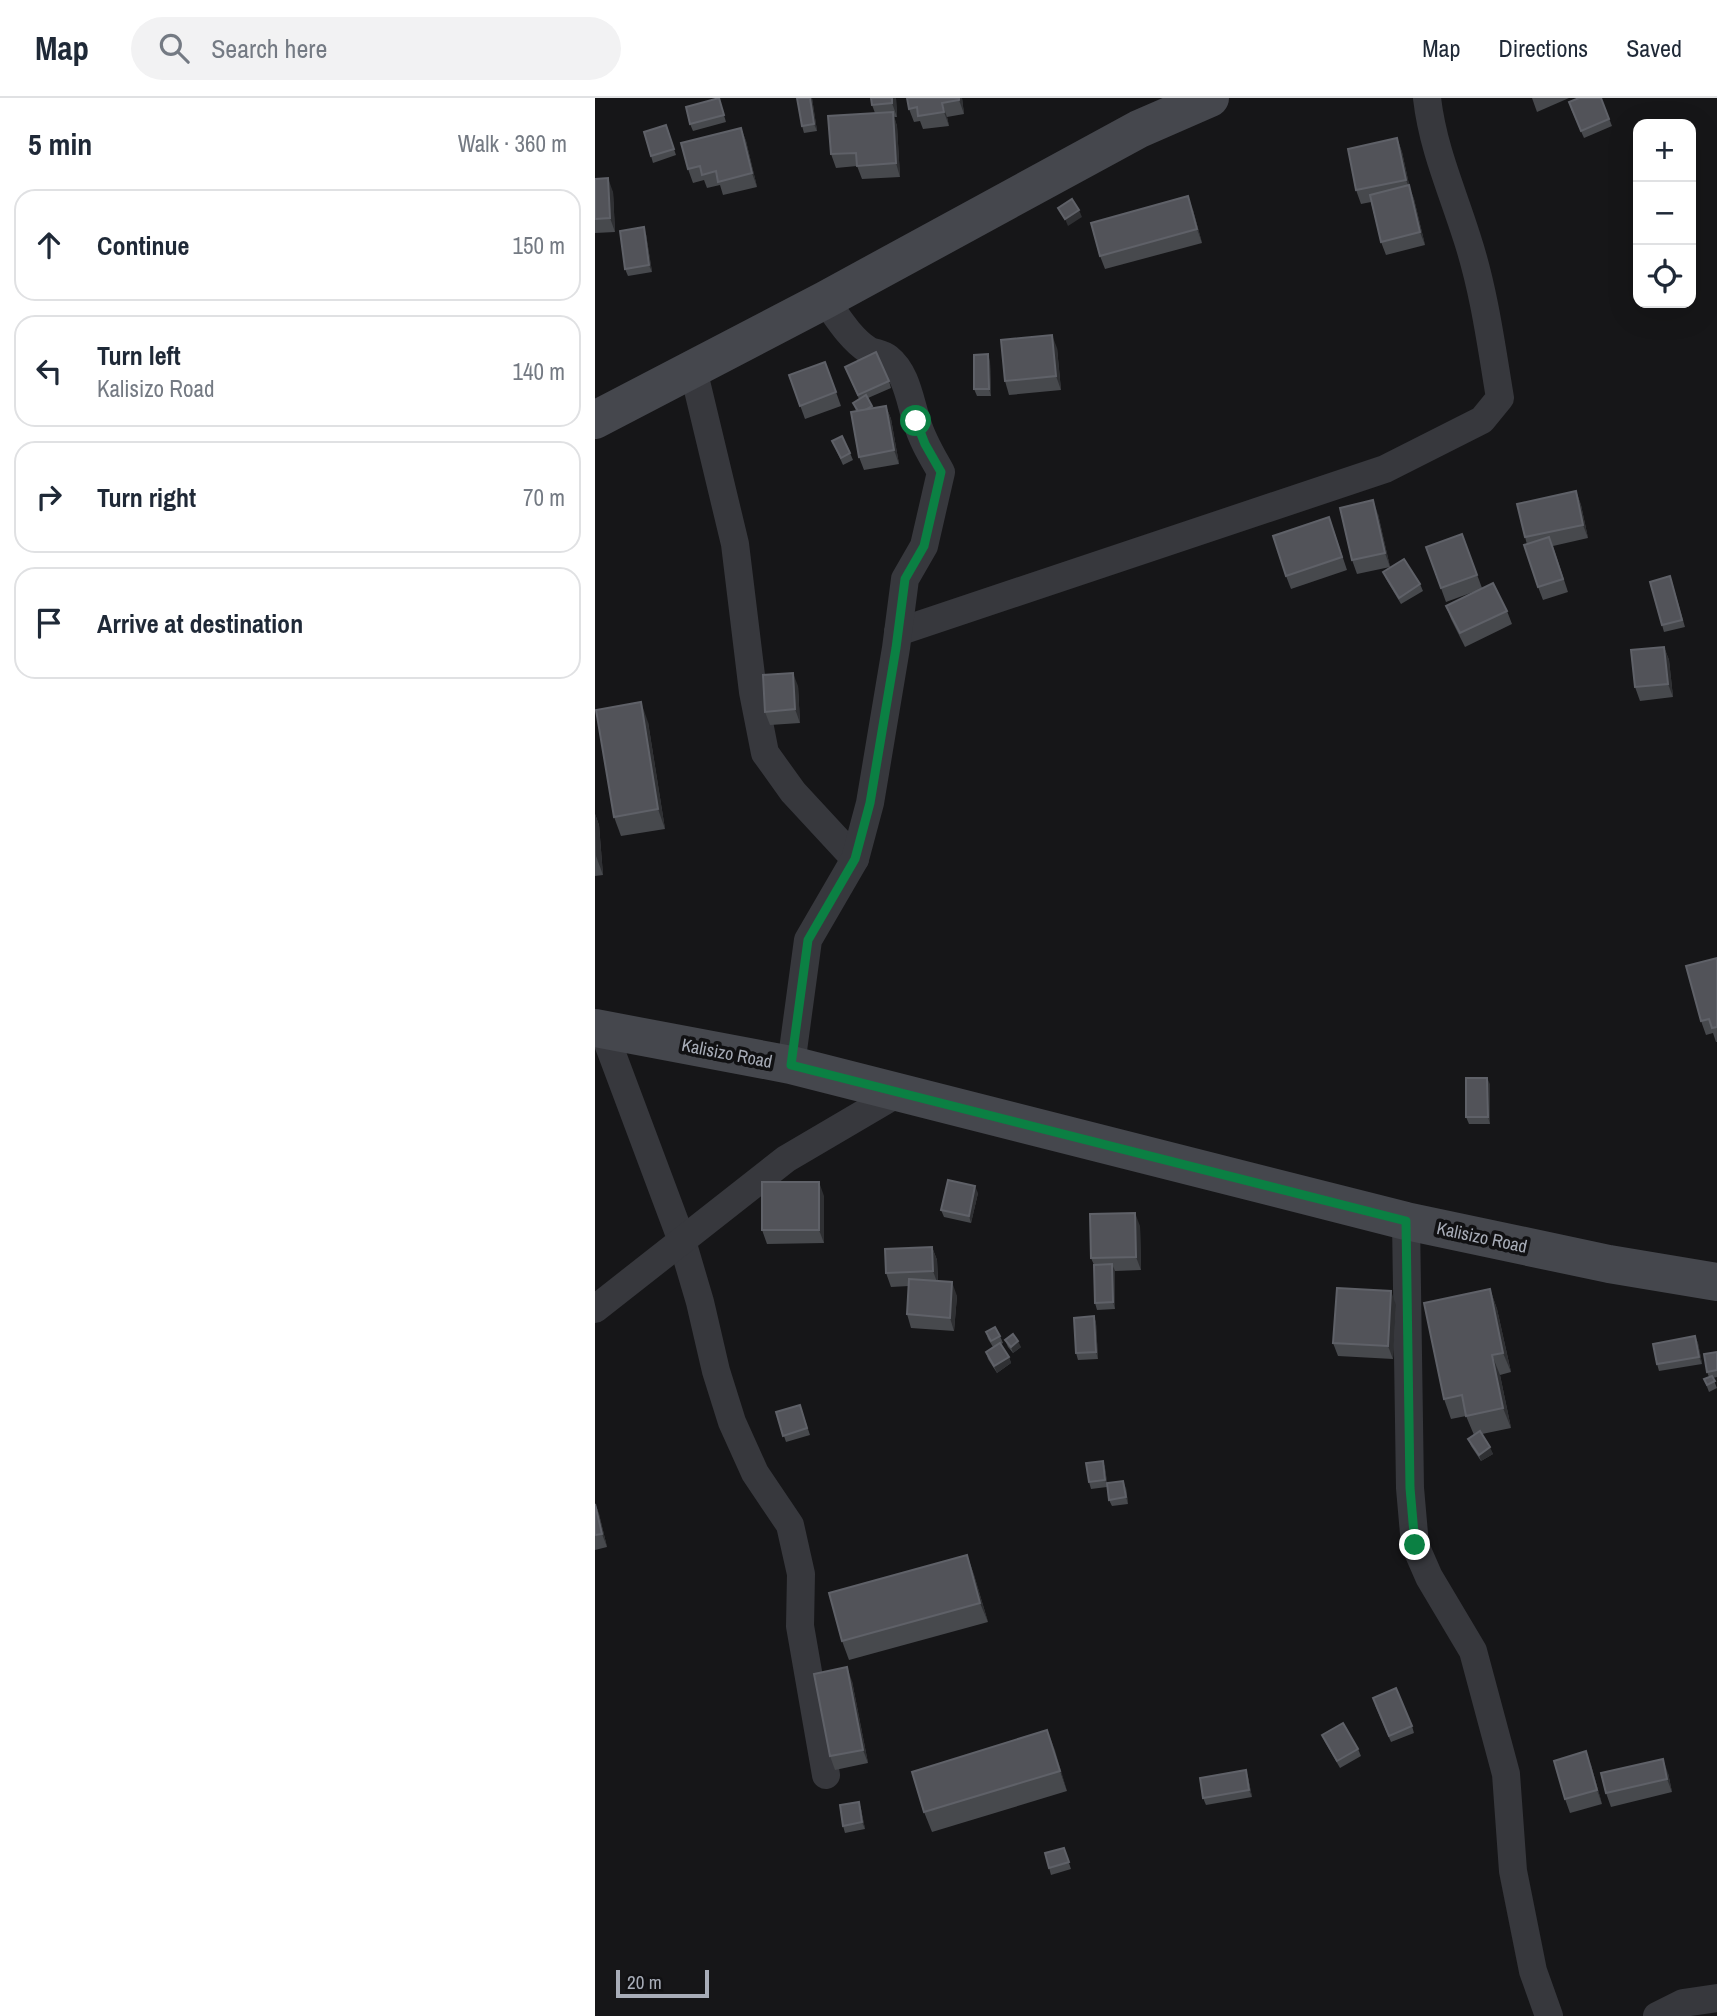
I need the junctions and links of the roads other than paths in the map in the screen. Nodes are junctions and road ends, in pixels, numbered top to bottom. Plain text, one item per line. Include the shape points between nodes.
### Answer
1 (1210, 98) edge
2 (1427, 98) edge
3 (825, 300) junction
4 (693, 369) junction
5 (595, 420) edge
6 (898, 632) junction
7 (855, 859) junction
8 (599, 1029) edge
9 (791, 1065) junction
10 (900, 1092) junction
11 (1406, 1221) junction
12 (682, 1241) junction
13 (1717, 1282) edge
14 (595, 1309) edge
15 (826, 1775) dead end
16 (1717, 1998) edge
17 (1549, 2016) edge
18 (1657, 2016) edge

1 - 3 street via 1139,129
2 - 6 street via 1431,128 1468,239 1486,312 1500,398 1482,420 1385,469
3 - 4 street
3 - 6 street via 853,338 888,357 911,393 916,421 941,472 924,546 905,579
4 - 5 street
4 - 7 street via 735,544 765,753 793,792
6 - 7 street via 870,803
7 - 9 street via 808,940
8 - 9 street, Kalisizo Road
8 - 12 street
9 - 10 street, Kalisizo Road
10 - 11 street, Kalisizo Road
10 - 12 street via 786,1159
11 - 13 street, Kalisizo Road
11 - 17 street via 1415,1545 1473,1651 1506,1774 1513,1871 1533,1971
12 - 14 street
12 - 15 street via 732,1422 755,1473 790,1525 801,1574 800,1626
16 - 18 street via 1683,2003

